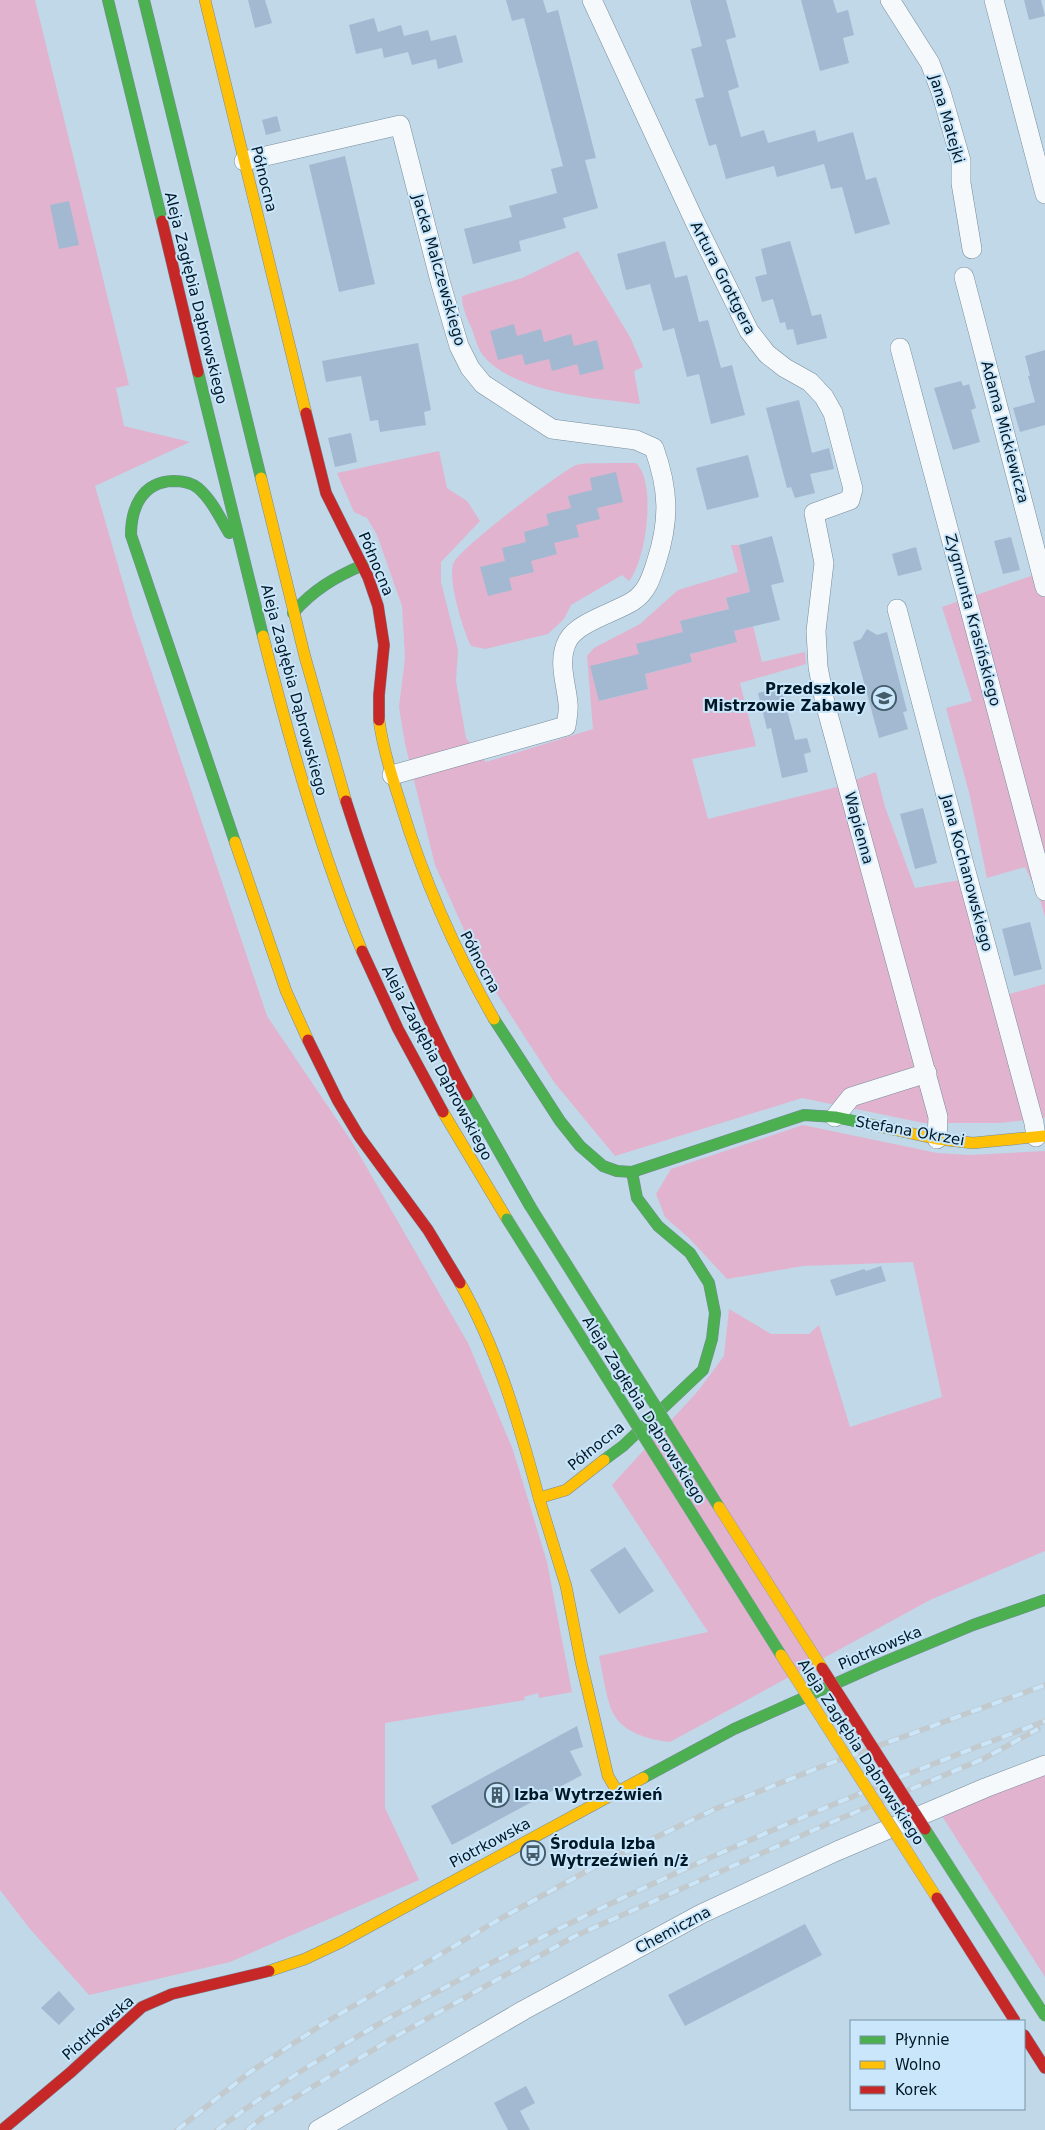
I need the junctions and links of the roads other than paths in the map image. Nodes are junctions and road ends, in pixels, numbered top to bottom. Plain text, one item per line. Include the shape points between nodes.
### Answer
1 (108, 0) edge
2 (144, 0) edge
3 (205, 0) edge
4 (592, 0) edge
5 (890, 0) edge
6 (994, 0) edge
7 (244, 161) junction
8 (1045, 194) edge
9 (972, 249) dead end
10 (964, 277) dead end
11 (900, 348) dead end
12 (814, 513) joint
13 (244, 560) junction
14 (363, 565) junction
15 (1045, 587) edge
16 (897, 609) dead end
17 (293, 612) junction
18 (392, 775) junction
19 (1045, 891) edge
20 (927, 1073) junction
21 (834, 1117) junction
22 (1041, 1136) edge
23 (937, 1139) junction
24 (632, 1172) junction
25 (539, 1498) junction
26 (1045, 1600) edge
27 (1045, 1766) edge
28 (617, 1791) junction
29 (1045, 2016) edge
30 (1014, 2020) edge
31 (1025, 2037) edge
32 (1045, 2068) edge
33 (2, 2130) edge
34 (318, 2130) edge

1 - 13 main road, Aleja Zagłębia Dąbrowskiego
2 - 17 main road, Aleja Zagłębia Dąbrowskiego
3 - 7 main road, Północna
4 - 12 street, Artura Grottgera via 749,331 767,354 815,387 824,396 832,413 853,489 850,500
5 - 9 street, Jana Matejki via 930,63 941,92 961,161 961,184
6 - 8 street
7 - 14 main road, Północna via 326,493
7 - 18 street, Jacka Malczewskiego via 400,126 440,281 470,368 484,384 552,429 636,440 654,448 661,468 666,500 664,537 651,579 634,601 587,623 568,639 562,660 568,706 566,726
10 - 15 street, Adama Mickiewicza
11 - 19 street, Zygmunta Krasińskiego
12 - 20 street, Wapienna via 824,563 816,631 825,704
13 - 25 main road via 213,504 197,487 168,480 146,489 134,504 131,535 286,991 326,1080 354,1128 423,1223 469,1300 511,1397
13 - 30 main road, Aleja Zagłębia Dąbrowskiego, bridge via 304,790 367,964 403,1036 507,1219
14 - 17 main road via 310,592
14 - 18 main road, Północna via 378,606 384,645 378,690 380,726
16 - 22 street, Jana Kochanowskiego via 1034,1122
17 - 29 main road, Aleja Zagłębia Dąbrowskiego, bridge via 335,771 380,900 428,1020 452,1066 530,1206
18 - 24 main road, Północna via 423,873 446,930 512,1049 572,1136 592,1158 619,1173
20 - 21 street, Stefana Okrzei via 851,1097
20 - 23 street, Wapienna via 938,1118
21 - 23 main road, Stefana Okrzei
21 - 24 main road, Stefana Okrzei via 804,1115
22 - 23 main road, Stefana Okrzei via 984,1143
24 - 25 main road, Północna via 637,1198 658,1226 690,1253 709,1283 715,1314 712,1339 702,1370 623,1446 566,1490
25 - 28 main road via 566,1586 608,1776
26 - 28 main road, Piotrkowska via 973,1625 877,1665 734,1729
27 - 34 street, Chemiczna via 838,1851 701,1914 524,2010
28 - 33 main road, Piotrkowska via 306,1959 264,1973 172,1994 142,2007
31 - 32 main road

